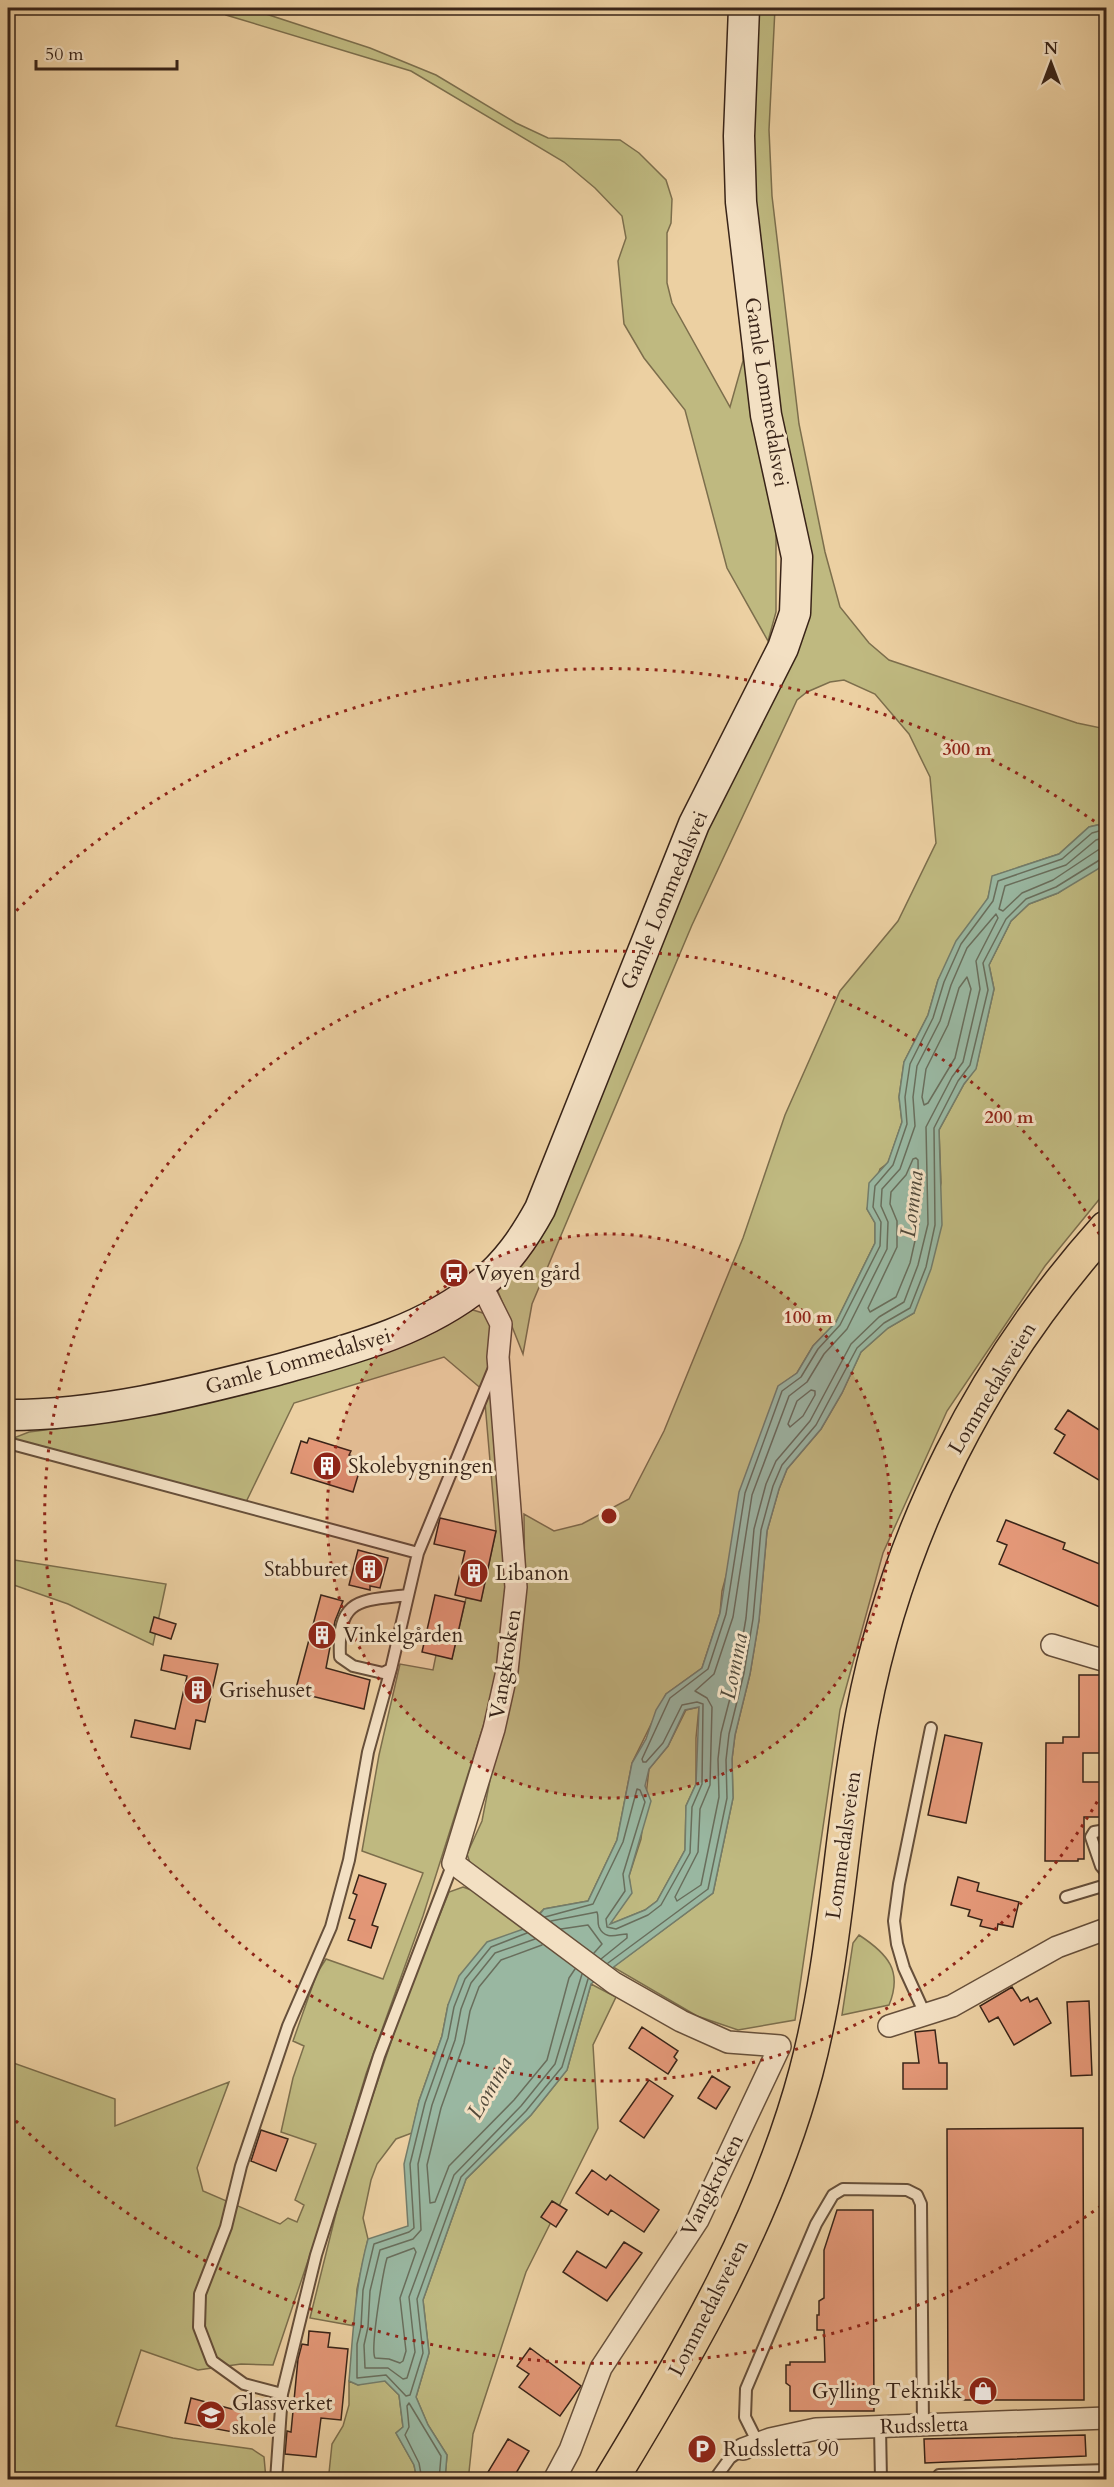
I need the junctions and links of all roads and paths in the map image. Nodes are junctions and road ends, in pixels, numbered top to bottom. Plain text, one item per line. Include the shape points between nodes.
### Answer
1 (744, 8) edge
2 (1107, 1228) edge
3 (481, 1284) junction
4 (498, 1357) junction
5 (8, 1415) edge
6 (8, 1443) edge
7 (418, 1552) junction
8 (408, 1595) junction
9 (1052, 1645) dead end
10 (1107, 1661) edge
11 (392, 1669) junction
12 (931, 1728) dead end
13 (1107, 1830) edge
14 (453, 1863) junction
15 (1107, 1872) edge
16 (1107, 1885) edge
17 (1066, 1897) dead end
18 (1107, 1929) edge
19 (924, 2014) junction
20 (889, 2026) dead end
21 (282, 2394) junction
22 (1107, 2418) edge
23 (923, 2425) junction
24 (880, 2427) junction
25 (751, 2446) junction
26 (1107, 2470) edge
27 (939, 2475) dead end
28 (276, 2480) edge
29 (554, 2480) edge
30 (611, 2480) edge
31 (714, 2480) edge
32 (881, 2480) edge

1 - 3 street, Gamle Lommedalsvei via 739,136 741,202 766,415 797,557 795,613 783,648 694,824 540,1209 502,1266
2 - 30 main road, Lommedalsveien via 1042,1306 992,1379 952,1452 910,1546 887,1613 863,1712 820,2002 795,2109 760,2200 714,2301
3 - 4 street, Vangkroken via 501,1324
3 - 5 street, Gamle Lommedalsvei via 433,1316 356,1348 164,1398 87,1410
4 - 7 lane
4 - 14 street, Vangkroken via 516,1587 507,1671 494,1729
6 - 7 lane
7 - 8 lane
8 - 11 lane
8 - 11 lane via 361,1601 348,1610 339,1640 340,1657 353,1666 383,1673
9 - 10 street
11 - 21 lane via 368,1752 349,1860 331,1927 288,2026 241,2166 226,2227 200,2294 200,2327 212,2361 244,2384
12 - 19 lane via 894,1920 902,1960
13 - 15 lane via 1094,1832 1091,1838
14 - 21 lane, Vangkroken via 375,2067 316,2255
14 - 29 street, Vangkroken via 614,1983 681,2021 728,2042 780,2046 698,2220 601,2368 570,2450
16 - 17 lane
18 - 19 street via 1057,1947 952,2006
19 - 20 street
21 - 28 lane, Vangkroken
22 - 23 street, Rudssletta
23 - 24 street, Rudssletta
23 - 25 lane via 921,2204 917,2195 907,2190 843,2189 833,2195 816,2224 746,2388 745,2417
24 - 25 street, Rudssletta via 816,2429
24 - 32 lane
25 - 31 lane via 730,2458
26 - 27 lane

